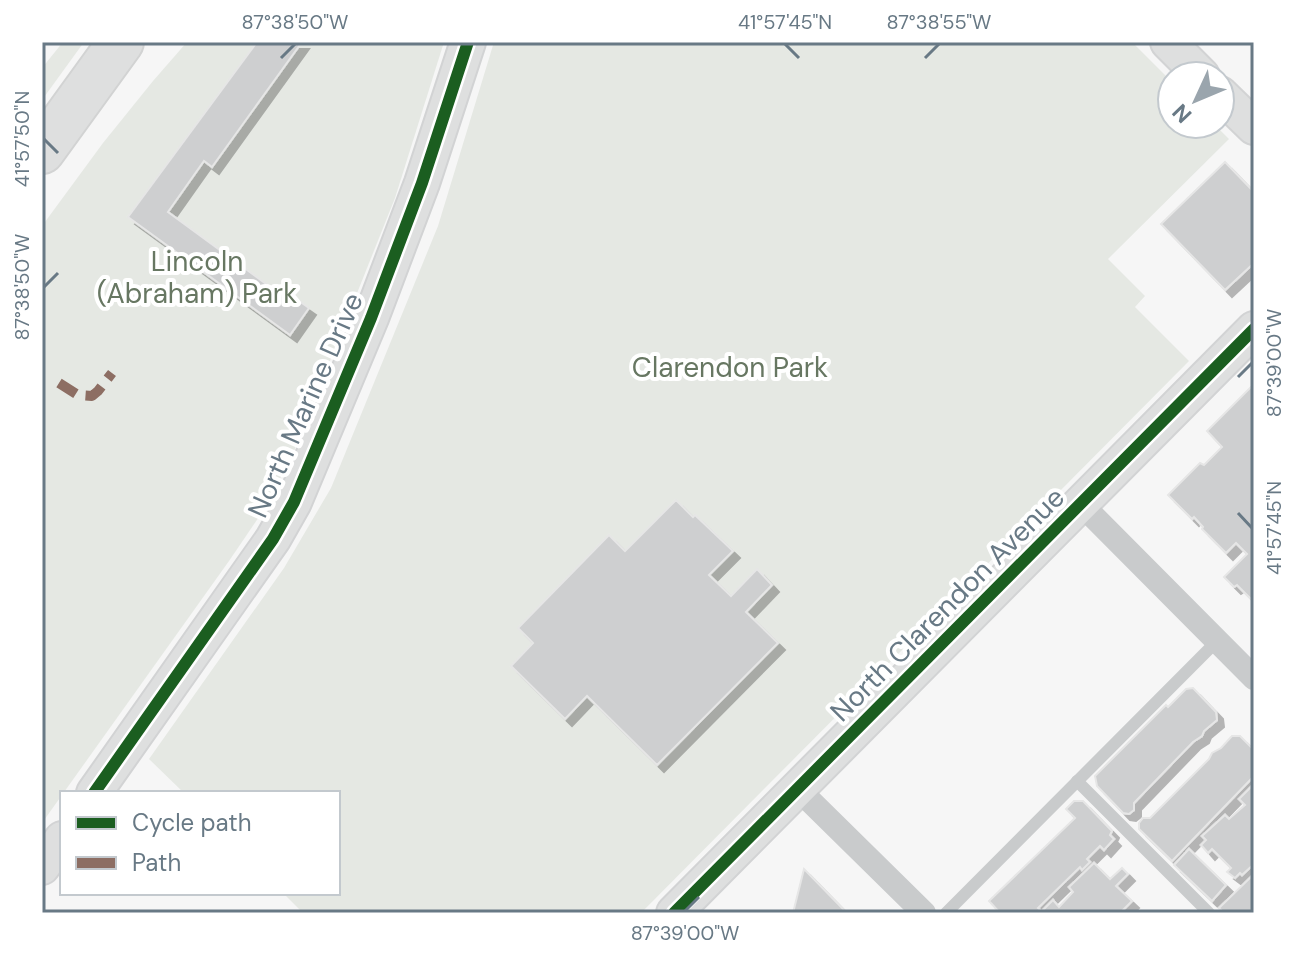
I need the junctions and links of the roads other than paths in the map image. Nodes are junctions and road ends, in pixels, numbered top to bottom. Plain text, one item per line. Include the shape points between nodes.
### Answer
1 (121, 42) edge
2 (154, 42) edge
3 (468, 42) edge
4 (1168, 42) edge
5 (1186, 60) edge
6 (91, 83) junction
7 (1236, 110) edge
8 (1254, 127) edge
9 (42, 151) edge
10 (1254, 329) edge
11 (1081, 504) junction
12 (1217, 641) junction
13 (1254, 678) edge
14 (1077, 781) junction
15 (798, 789) junction
16 (95, 791) edge
17 (60, 842) edge
18 (42, 867) edge
19 (674, 913) edge
20 (924, 913) edge
21 (946, 913) edge
22 (1209, 913) edge

1 - 6 highway
2 - 6 highway
3 - 16 street, North Marine Drive via 412,210 294,502
4 - 5 street
6 - 9 highway
7 - 8 street
10 - 11 street, North Clarendon Avenue
11 - 12 street
11 - 15 street, North Clarendon Avenue
12 - 13 street
12 - 14 lane
14 - 21 lane
14 - 22 lane
15 - 19 street, North Clarendon Avenue
15 - 20 street
17 - 18 street

